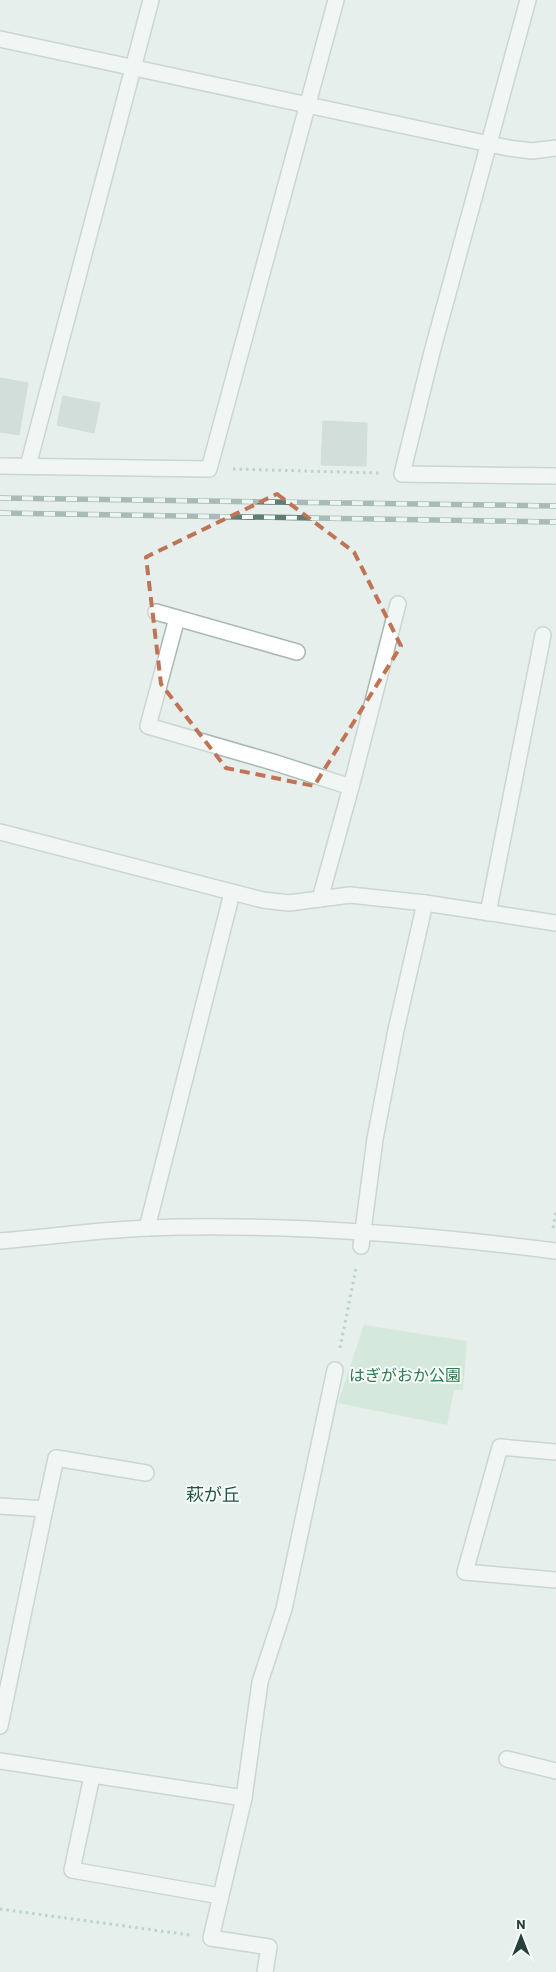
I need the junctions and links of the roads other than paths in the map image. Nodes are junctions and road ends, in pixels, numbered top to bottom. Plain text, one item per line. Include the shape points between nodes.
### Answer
1 (151, 0) edge
2 (336, 0) edge
3 (528, 0) edge
4 (0, 39) edge
5 (132, 67) junction
6 (308, 104) junction
7 (489, 144) junction
8 (556, 148) edge
9 (0, 466) edge
10 (28, 466) junction
11 (556, 476) edge
12 (398, 604) dead end
13 (156, 612) dead end
14 (177, 618) junction
15 (543, 635) dead end
16 (297, 652) dead end
17 (351, 787) junction
18 (0, 832) edge
19 (232, 893) junction
20 (320, 899) junction
21 (425, 903) junction
22 (488, 913) junction
23 (556, 923) edge
24 (147, 1228) junction
25 (362, 1239) junction
26 (0, 1241) edge
27 (556, 1251) edge
28 (335, 1370) road end
29 (556, 1452) edge
30 (146, 1473) dead end
31 (0, 1506) edge
32 (45, 1509) junction
33 (556, 1580) edge
34 (0, 1726) edge
35 (507, 1759) dead end
36 (0, 1761) edge
37 (556, 1771) edge
38 (92, 1776) junction
39 (244, 1798) junction
40 (220, 1896) junction
41 (264, 1972) edge

1 - 5 street
2 - 6 street
3 - 7 street
4 - 5 street
5 - 6 street
5 - 10 street
6 - 7 street
6 - 10 street via 209,469
7 - 8 street via 532,151
7 - 11 street via 402,474
9 - 10 street
12 - 17 street
13 - 14 street
14 - 16 street
14 - 17 street via 148,726
15 - 22 street
17 - 20 street
18 - 19 street
19 - 20 street via 289,903
19 - 24 street
20 - 21 street via 350,895
21 - 22 street
21 - 25 street via 375,1139
22 - 23 street
24 - 25 street via 261,1228
24 - 26 street
25 - 27 street
28 - 39 street via 284,1609 260,1682
29 - 33 street via 500,1447 465,1572
30 - 32 street via 56,1458
31 - 32 street
32 - 34 street
35 - 37 street
36 - 38 street
38 - 39 street
38 - 40 street via 72,1870
39 - 40 street
40 - 41 street via 210,1938 269,1947

